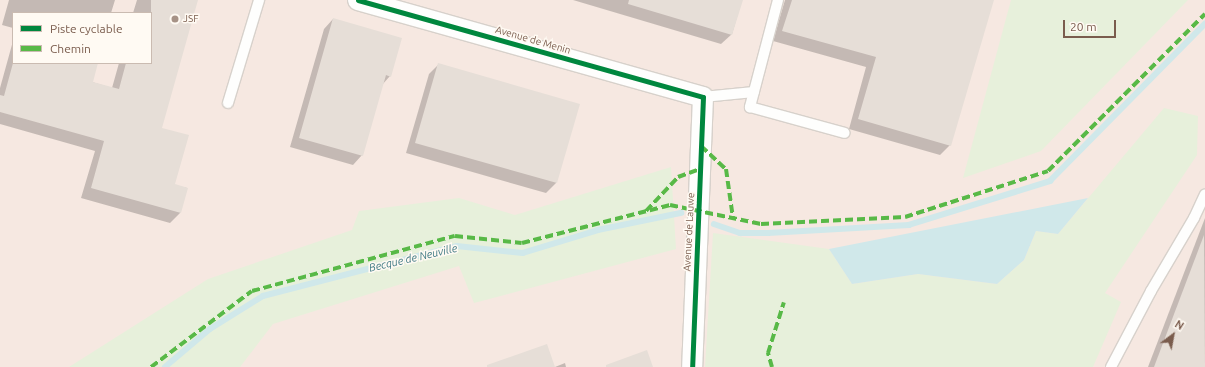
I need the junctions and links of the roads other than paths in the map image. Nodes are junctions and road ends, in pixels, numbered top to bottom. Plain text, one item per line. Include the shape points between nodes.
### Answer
1 (259, 0) edge
2 (778, 0) edge
3 (366, 1) edge
4 (754, 92) junction
5 (704, 97) junction
6 (228, 103) dead end
7 (845, 133) dead end
8 (1205, 194) edge
9 (692, 367) edge
10 (1110, 367) edge

1 - 6 lane
2 - 4 lane
3 - 5 street, Avenue de Menin
4 - 5 lane
4 - 7 lane via 750,107
5 - 9 street, Avenue de Lauwe
8 - 10 lane

